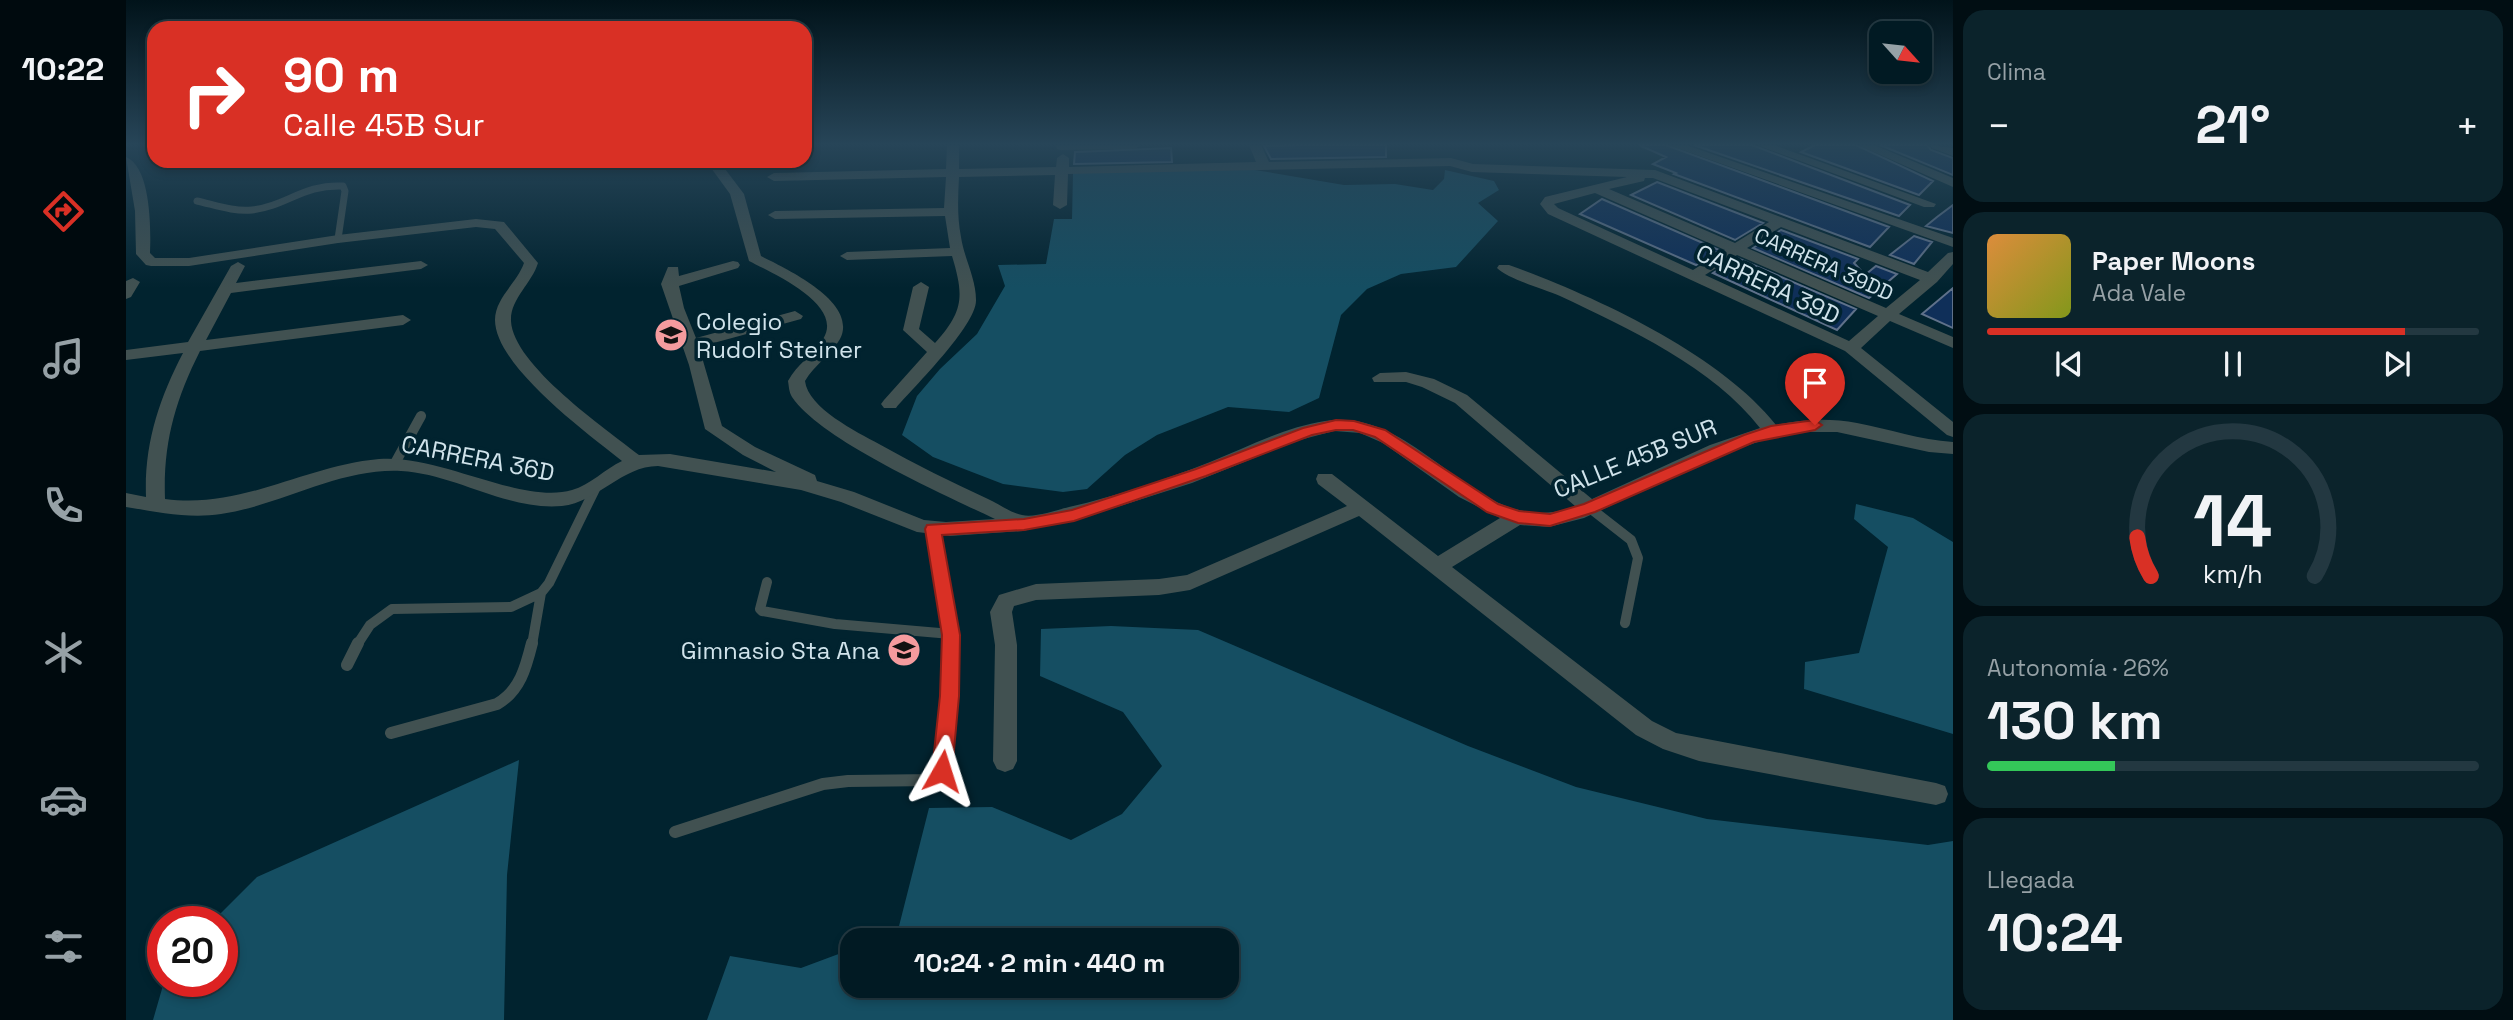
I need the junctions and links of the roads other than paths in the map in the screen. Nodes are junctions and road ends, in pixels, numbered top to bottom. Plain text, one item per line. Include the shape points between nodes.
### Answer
1 (137, 193) edge
2 (294, 193) edge
3 (345, 193) edge
4 (736, 193) edge
5 (951, 193) edge
6 (1061, 193) edge
7 (1587, 193) edge
8 (1606, 193) edge
9 (1705, 193) edge
10 (1809, 193) edge
11 (1897, 193) edge
12 (1949, 193) edge
13 (197, 201) dead end
14 (1929, 204) junction
15 (1060, 205) dead end
16 (951, 212) junction
17 (775, 215) dead end
18 (1781, 221) junction
19 (1912, 229) junction
20 (338, 239) junction
21 (1953, 243) edge
22 (1739, 248) junction
23 (956, 252) junction
24 (847, 256) dead end
25 (1953, 256) edge
26 (421, 265) dead end
27 (733, 265) dead end
28 (238, 267) dead end
29 (1504, 268) dead end
30 (1695, 275) junction
31 (1932, 279) junction
32 (921, 287) dead end
33 (226, 289) junction
34 (1885, 315) junction
35 (795, 316) dead end
36 (403, 320) dead end
37 (1953, 343) edge
38 (690, 344) junction
39 (198, 345) junction
40 (1851, 348) junction
41 (935, 351) junction
42 (126, 355) edge
43 (1380, 378) dead end
44 (890, 404) dead end
45 (421, 416) dead end
46 (1771, 431) junction
47 (1953, 432) edge
48 (1953, 448) edge
49 (635, 462) junction
50 (394, 465) junction
51 (1325, 479) dead end
52 (596, 487) junction
53 (834, 492) junction
54 (126, 500) edge
55 (156, 505) junction
56 (1362, 507) junction
57 (1590, 508) junction
58 (1518, 517) junction
59 (1024, 524) junction
60 (933, 529) junction
61 (1435, 567) junction
62 (767, 582) dead end
63 (541, 593) junction
64 (1625, 623) dead end
65 (951, 635) junction
66 (347, 665) dead end
67 (391, 733) dead end
68 (1005, 761) dead end
69 (1936, 794) dead end
70 (675, 832) dead end

1 - 20 street via 143,254 151,262 190,262
2 - 13 lane via 251,210
3 - 20 lane
4 - 59 street via 754,258 819,297 834,321 829,346 797,375 799,397 859,440
5 - 16 street
6 - 15 street
7 - 30 street, CARRERA 39D via 1550,200 1547,205
8 - 22 street, CARRERA 39DD
9 - 18 street
10 - 19 street
11 - 14 street
12 - 14 street
14 - 19 street
16 - 17 street
16 - 23 street
18 - 22 street
18 - 31 street
19 - 21 street
20 - 49 street via 476,223 505,229 531,263 507,301 504,337 538,380
22 - 30 street
22 - 34 street, CARRERA 39DD
23 - 24 street
23 - 41 street via 969,303 954,332
25 - 31 street
26 - 33 street
27 - 38 street via 671,277 674,304
28 - 33 street
29 - 46 street via 1578,297 1701,365 1743,398
30 - 40 street, CARRERA 39D
31 - 34 street
32 - 41 street via 911,330
33 - 39 street
34 - 37 street, CARRERA 39DD
34 - 40 street
35 - 38 street
36 - 39 street
38 - 53 street via 714,429
39 - 42 street
39 - 55 street via 181,373 161,428 155,453
40 - 47 street, CARRERA 39D
41 - 44 street
43 - 57 street via 1406,377 1461,399
45 - 50 lane
46 - 48 street, CALLE 45B SUR via 1840,426
46 - 57 street, CALLE 45B SUR
49 - 52 street, CARRERA 36D
49 - 53 street via 660,460 727,470
50 - 52 street, CARRERA 36D via 458,475 530,496 561,499
50 - 55 street, CARRERA 36D via 219,508
51 - 56 street
52 - 63 lane
53 - 60 street
54 - 55 street, CARRERA 36D
56 - 61 street
56 - 68 street via 1190,582 1029,593 1006,601 1001,612 1006,645
57 - 58 street, CALLE 45B SUR via 1550,520
57 - 64 lane via 1635,548 1638,558
58 - 59 street, CALLE 45B SUR via 1493,508 1380,433 1336,425 1074,515
58 - 61 street
59 - 60 street, CALLE 45B SUR
60 - 65 lane
61 - 69 street via 1644,729 1671,742
62 - 65 lane via 762,611 835,624
63 - 66 lane via 511,607 392,609 367,625
63 - 67 lane via 534,636 512,694 497,704
65 - 70 lane via 942,771 935,780 823,784

